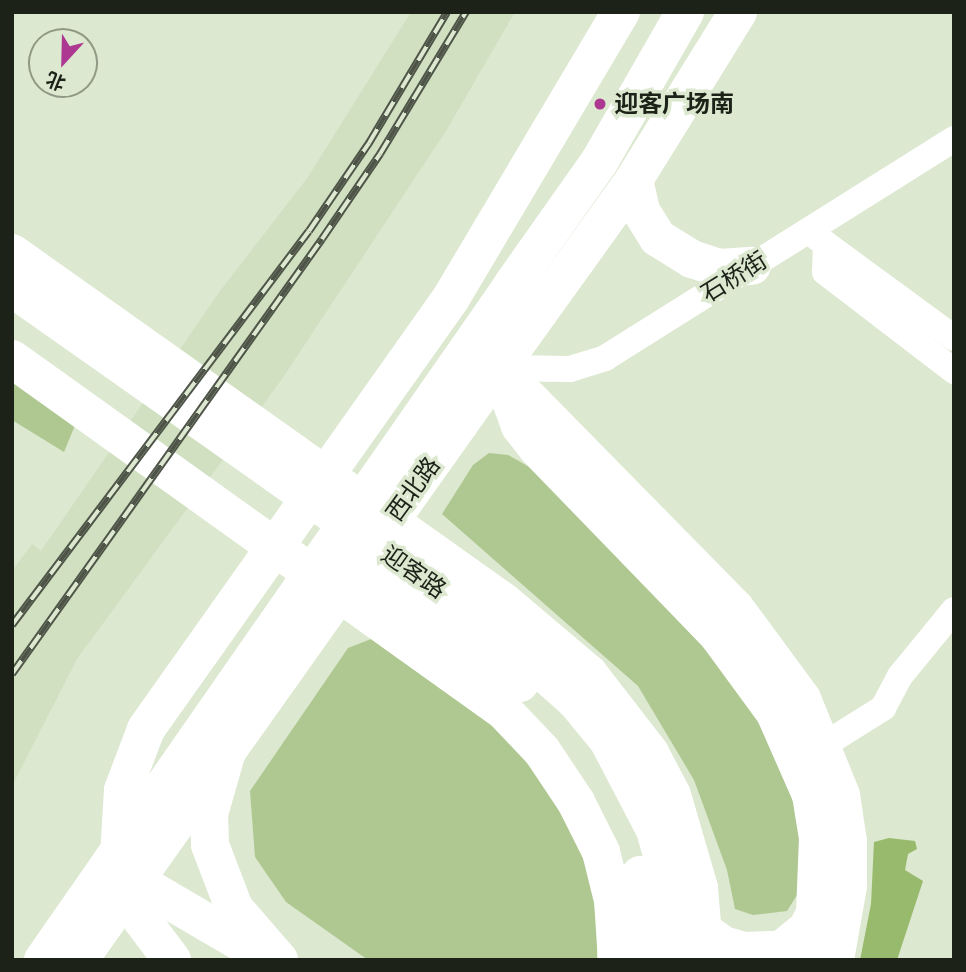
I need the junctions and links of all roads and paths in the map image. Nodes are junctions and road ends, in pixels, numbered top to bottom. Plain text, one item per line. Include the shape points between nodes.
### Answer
1 (621, 12) edge
2 (685, 12) edge
3 (738, 12) edge
4 (954, 139) edge
5 (634, 180) junction
6 (817, 237) junction
7 (12, 253) edge
8 (752, 266) junction
9 (513, 284) junction
10 (12, 288) edge
11 (12, 320) edge
12 (954, 338) edge
13 (12, 359) edge
14 (499, 368) junction
15 (954, 371) edge
16 (408, 465) junction
17 (954, 610) edge
18 (293, 627) junction
19 (229, 744) junction
20 (824, 745) junction
21 (120, 872) junction
22 (815, 914) junction
23 (704, 945) edge
24 (43, 960) edge
25 (79, 960) edge
26 (130, 960) edge
27 (174, 960) edge
28 (271, 960) edge
29 (279, 960) edge
30 (617, 960) edge
31 (645, 960) edge
32 (675, 960) edge
33 (806, 960) edge
34 (835, 960) edge

1 - 27 main road via 498,225 410,358 164,700 133,757 118,822 119,857 142,920
2 - 9 main road, 西北路 via 599,162
3 - 5 main road, 西北路
4 - 6 street, 石桥街
5 - 8 main road via 641,211 658,238 692,259 720,268
5 - 14 main road, 西北路
6 - 8 street, 石桥街
6 - 12 street
6 - 15 street via 825,272
7 - 23 main road via 505,602 589,674 650,753 673,795 688,839
8 - 14 street, 石桥街 via 605,358 570,369
9 - 14 main road via 499,330
9 - 16 main road, 西北路
10 - 32 main road, 迎客路 via 489,624 575,700 608,740 655,830 666,869
11 - 31 main road, 迎客路 via 473,646 527,687 564,724 608,783 630,836 642,882
13 - 30 main road via 504,711 542,751 576,802 601,852 613,900
14 - 16 main road, 西北路
14 - 20 main road via 735,608 795,687
14 - 22 main road via 520,426 538,449 718,635 775,713 811,795 818,838
16 - 18 main road, 西北路
17 - 20 street via 900,676 883,708
18 - 19 main road, 西北路
18 - 21 main road, 西北路
19 - 21 main road, 西北路
19 - 29 main road via 209,814 210,845 234,908
20 - 34 main road via 841,794 848,842 848,886
21 - 24 main road, 西北路
21 - 25 main road, 西北路
21 - 28 main road
22 - 23 main road via 807,929 781,950
22 - 33 main road
26 - 27 main road

